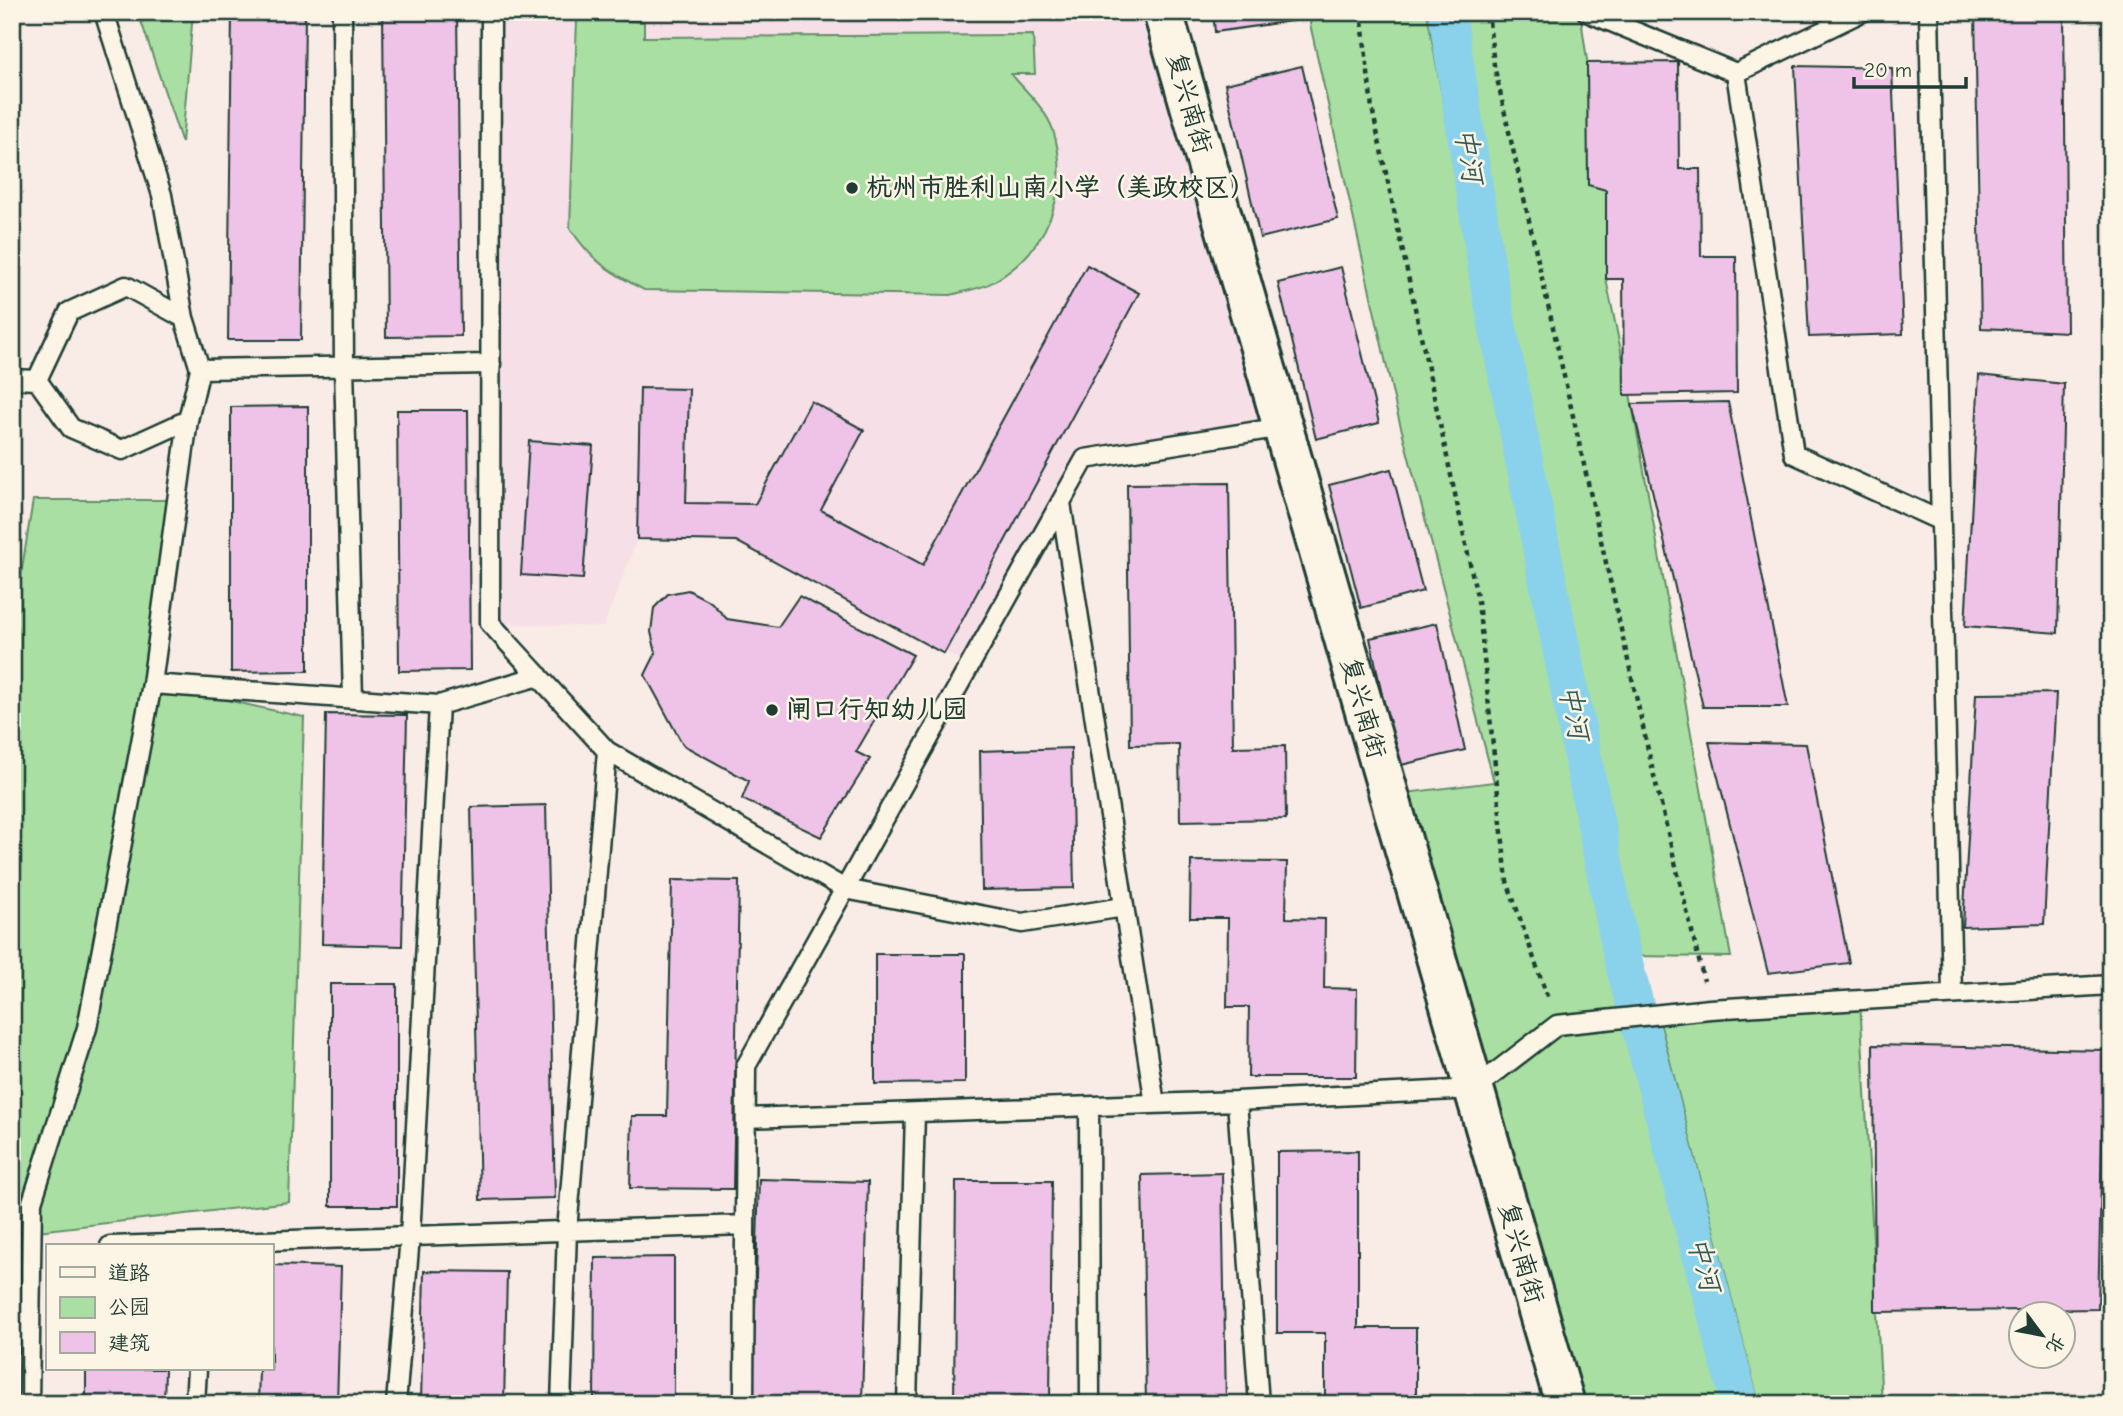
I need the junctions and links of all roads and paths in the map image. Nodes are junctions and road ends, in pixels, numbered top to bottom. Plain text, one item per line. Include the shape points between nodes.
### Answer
1 (104, 12) edge
2 (342, 12) edge
3 (491, 12) edge
4 (1164, 12) edge
5 (1361, 12) edge
6 (1488, 12) edge
7 (1587, 12) edge
8 (1862, 12) edge
9 (1928, 12) edge
10 (1736, 73) junction
11 (184, 318) junction
12 (491, 364) junction
13 (344, 366) junction
14 (200, 369) junction
15 (12, 379) edge
16 (37, 380) junction
17 (188, 420) junction
18 (1282, 427) junction
19 (1061, 503) junction
20 (1941, 521) junction
21 (539, 676) junction
22 (152, 684) junction
23 (353, 698) junction
24 (439, 705) junction
25 (607, 751) junction
26 (845, 889) junction
27 (1124, 907) junction
28 (2111, 985) edge
29 (1952, 994) junction
30 (1710, 1009) junction
31 (1557, 1025) junction
32 (1474, 1089) junction
33 (1237, 1101) junction
34 (1155, 1104) junction
35 (1089, 1107) junction
36 (915, 1113) junction
37 (746, 1118) junction
38 (745, 1225) junction
39 (567, 1231) junction
40 (410, 1236) junction
41 (225, 1244) edge
42 (39, 1249) edge
43 (197, 1370) edge
44 (29, 1404) edge
45 (195, 1404) edge
46 (396, 1404) edge
47 (561, 1404) edge
48 (744, 1404) edge
49 (907, 1404) edge
50 (1090, 1404) edge
51 (1259, 1404) edge
52 (1565, 1404) edge

1 - 11 lane via 162,195
2 - 13 lane
3 - 12 lane
4 - 18 street, 复兴南街
5 - 31 path via 1372,108 1478,601 1507,881
6 - 30 path via 1494,65
7 - 10 lane
8 - 10 lane
9 - 20 lane
10 - 20 lane via 1794,454
11 - 14 lane
11 - 16 lane via 126,286 69,312
12 - 13 lane
12 - 21 lane via 490,623
13 - 14 lane
13 - 23 lane
14 - 17 lane
15 - 16 lane
16 - 17 lane via 71,428 122,450
17 - 22 lane
18 - 19 lane via 1085,459
18 - 32 street, 复兴南街
19 - 26 lane
19 - 27 lane
20 - 29 lane
21 - 24 lane
21 - 25 lane
22 - 23 lane
22 - 42 lane via 87,1028 32,1202
23 - 24 lane
24 - 40 lane
25 - 26 lane
25 - 39 lane
26 - 27 lane via 1022,923
26 - 37 lane via 746,1066
27 - 34 lane
28 - 29 lane
29 - 30 lane
30 - 31 lane
31 - 32 lane
32 - 33 lane
32 - 52 street, 复兴南街
33 - 34 lane
33 - 51 lane
34 - 35 lane
35 - 36 lane
35 - 50 lane
36 - 37 lane
36 - 49 lane
37 - 38 lane
38 - 39 lane
38 - 48 lane
39 - 40 lane
39 - 47 lane
40 - 41 lane
40 - 46 lane
42 - 44 lane
43 - 45 lane

